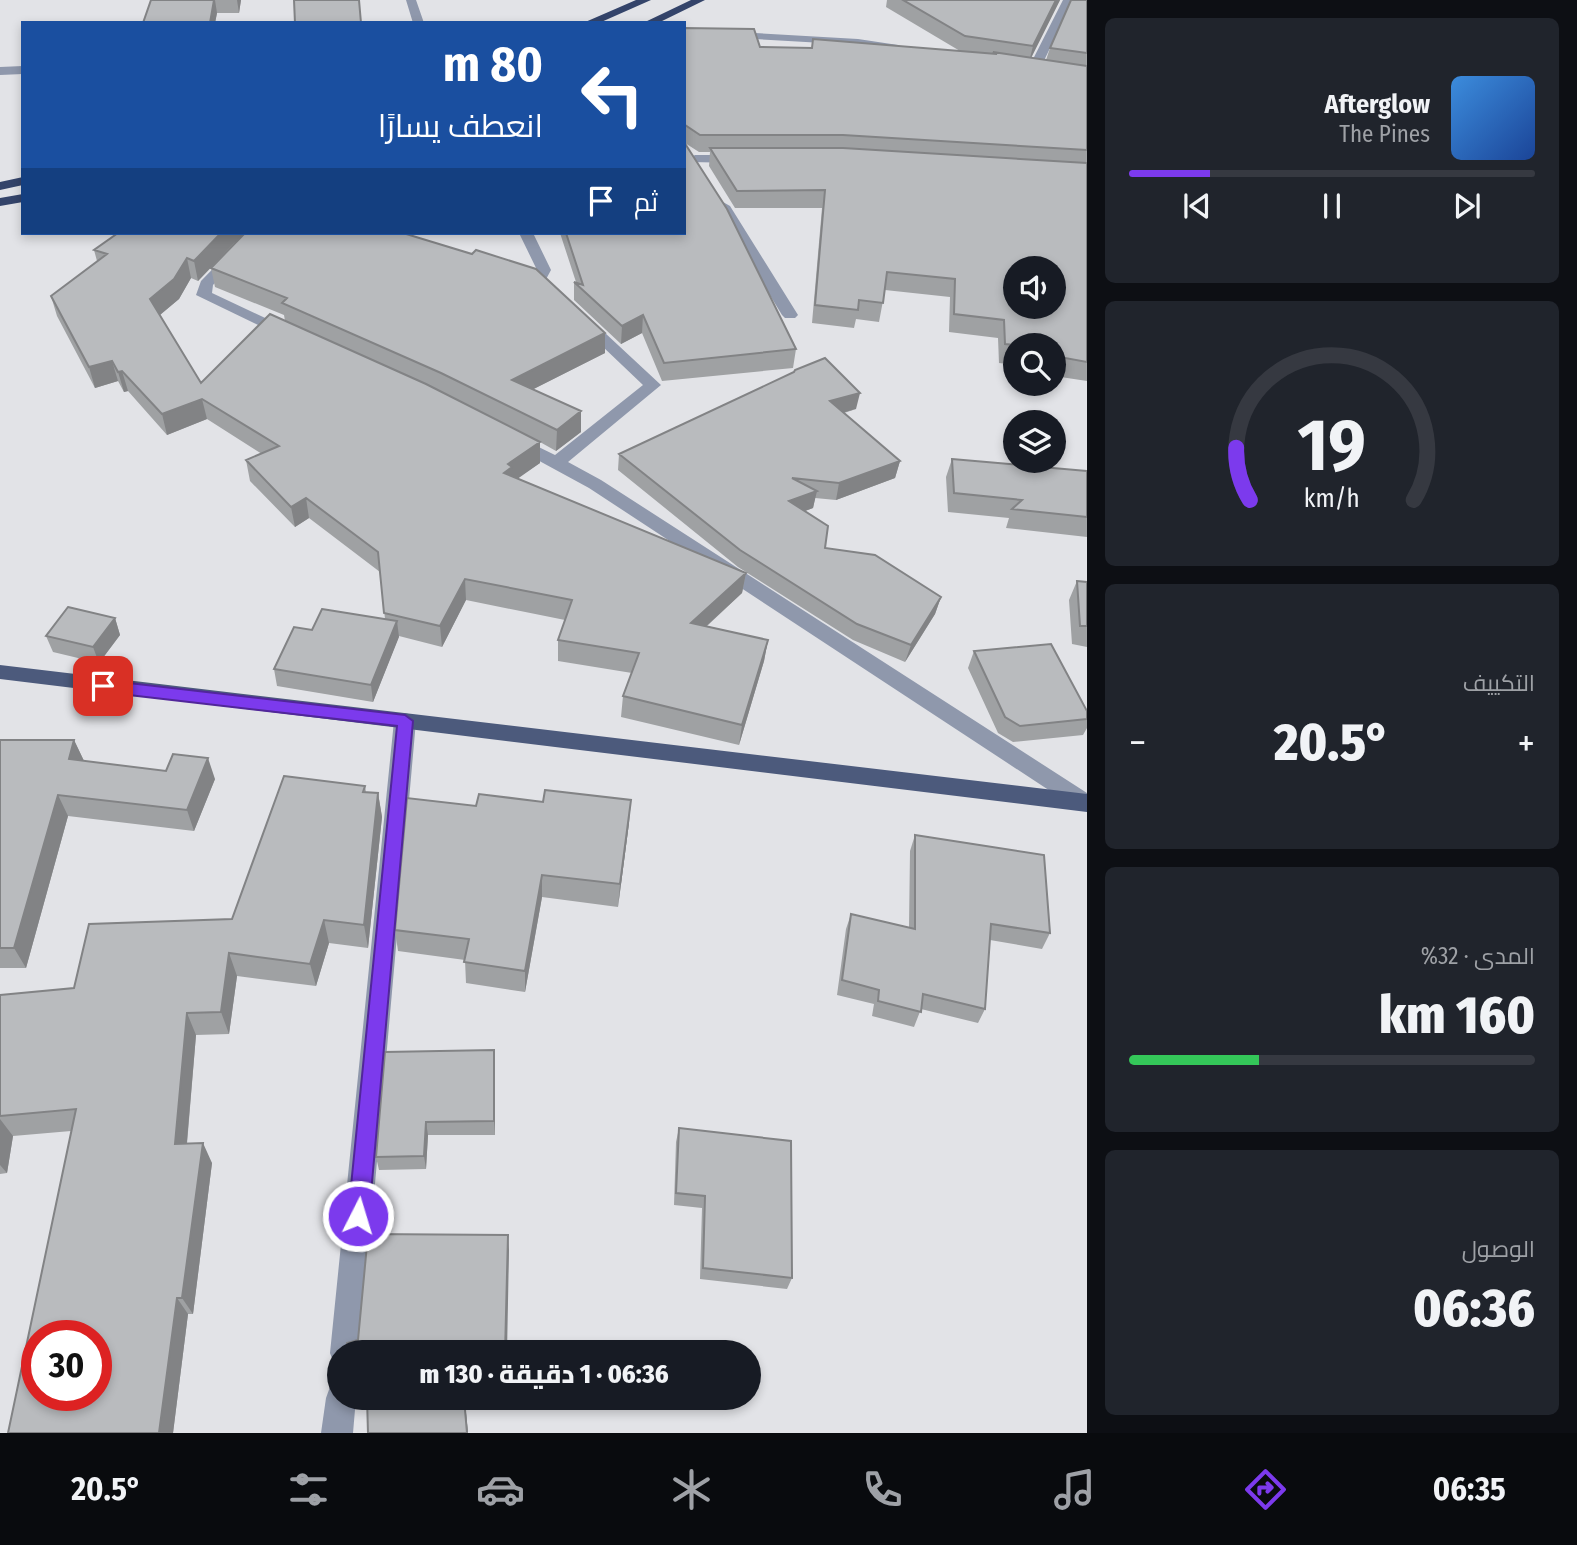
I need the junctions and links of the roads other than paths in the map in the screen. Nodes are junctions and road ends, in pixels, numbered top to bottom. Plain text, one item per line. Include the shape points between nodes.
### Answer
1 (411, 0) edge
2 (646, 0) edge
3 (700, 0) edge
4 (1068, 0) edge
5 (418, 21) edge
6 (593, 21) edge
7 (653, 21) edge
8 (686, 32) edge
9 (912, 50) edge
10 (1020, 67) edge
11 (1034, 69) junction
12 (21, 70) edge
13 (0, 71) edge
14 (1047, 71) edge
15 (748, 159) edge
16 (694, 160) edge
17 (21, 181) edge
18 (0, 186) edge
19 (715, 193) edge
20 (21, 198) edge
21 (0, 202) edge
22 (277, 235) edge
23 (527, 235) edge
24 (538, 282) edge
25 (577, 315) edge
26 (790, 315) dead end
27 (300, 340) edge
28 (496, 430) edge
29 (558, 462) junction
30 (0, 672) edge
31 (405, 721) junction
32 (1085, 802) edge
33 (346, 1340) edge
34 (340, 1410) edge
35 (337, 1433) edge

1 - 5 street
2 - 6 highway
3 - 7 highway
4 - 11 street
8 - 9 street via 858,42
10 - 11 street
11 - 14 street
12 - 13 street
15 - 16 street
17 - 18 highway
19 - 26 street
20 - 21 highway
22 - 27 street via 242,248 206,284 204,295
23 - 24 street via 544,270
25 - 29 street via 653,385
28 - 29 street
29 - 32 street
30 - 31 main road
31 - 32 main road
31 - 33 street
34 - 35 street

